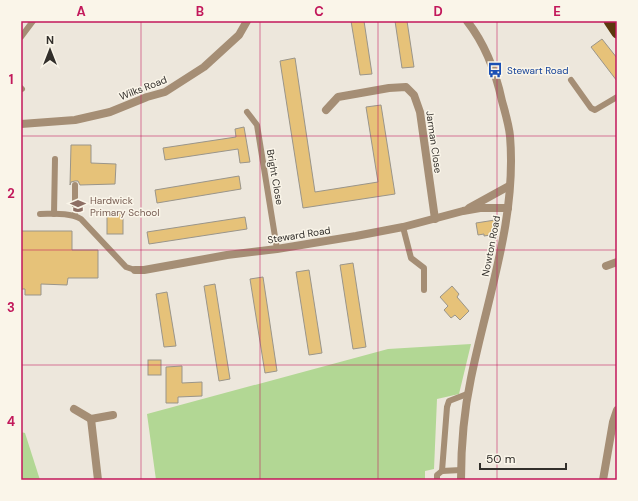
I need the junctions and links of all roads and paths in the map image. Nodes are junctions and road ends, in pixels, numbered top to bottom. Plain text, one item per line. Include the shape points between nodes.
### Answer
1 (33, 21) edge
2 (247, 21) edge
3 (467, 21) edge
4 (609, 21) edge
5 (617, 33) edge
6 (21, 37) edge
7 (571, 80) dead end
8 (617, 97) edge
9 (326, 110) dead end
10 (247, 112) dead end
11 (21, 124) edge
12 (55, 159) dead end
13 (75, 185) dead end
14 (509, 186) junction
15 (508, 208) junction
16 (463, 211) junction
17 (40, 214) dead end
18 (54, 214) junction
19 (75, 216) junction
20 (434, 219) junction
21 (403, 226) junction
22 (277, 249) junction
23 (617, 262) edge
24 (606, 266) dead end
25 (136, 270) joint
26 (424, 290) dead end
27 (468, 394) junction
28 (74, 409) dead end
29 (617, 410) edge
30 (112, 415) dead end
31 (91, 419) junction
32 (461, 470) junction
33 (442, 471) junction
34 (98, 480) edge
35 (437, 480) edge
36 (461, 480) edge
37 (603, 480) edge

1 - 6 lane
2 - 11 street, Wilks Road via 239,35 204,67 165,92 110,112 75,120
3 - 14 street, Nowton Road via 485,50 498,81 510,134
4 - 5 highway
7 - 8 lane via 595,110
9 - 20 street, Jarman Close via 338,97 389,88 406,87 414,95 420,112
10 - 22 lane, Bright Close via 257,125
12 - 18 lane
13 - 19 lane
14 - 15 street, Nowton Road
14 - 16 street, Steward Road
15 - 16 street, Steward Road
15 - 27 street, Nowton Road via 502,248
16 - 20 street, Steward Road
17 - 18 lane
18 - 19 lane
19 - 25 lane via 88,225 126,267
20 - 21 street, Steward Road
21 - 22 street, Steward Road
21 - 26 lane via 411,258 424,268
22 - 25 street, Steward Road
23 - 24 street
27 - 32 street, Nowton Road
27 - 33 lane via 449,401 446,407
28 - 31 street
29 - 37 street
30 - 31 street
31 - 34 street
32 - 33 lane
32 - 36 street, Nowton Road
33 - 35 lane via 437,474

